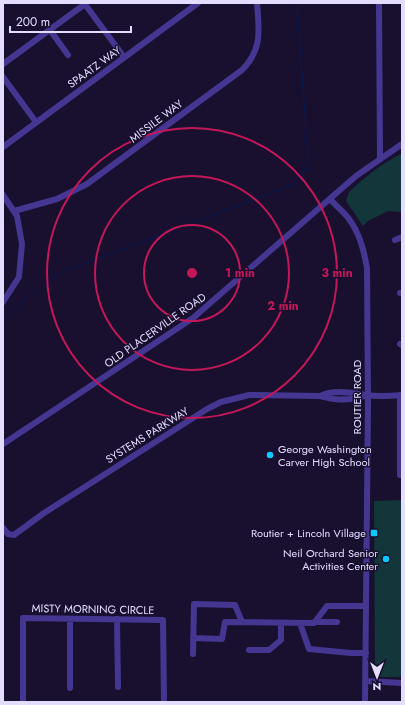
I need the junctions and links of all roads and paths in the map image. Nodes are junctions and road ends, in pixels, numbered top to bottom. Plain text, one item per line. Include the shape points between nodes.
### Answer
1 (198, 3) edge
2 (257, 3) edge
3 (379, 3) edge
4 (84, 4) edge
5 (50, 30) junction
6 (68, 54) dead end
7 (124, 57) junction
8 (3, 64) edge
9 (3, 77) edge
10 (36, 122) junction
11 (402, 144) edge
12 (3, 147) edge
13 (380, 159) junction
14 (3, 195) edge
15 (330, 198) junction
16 (14, 211) junction
17 (402, 238) edge
18 (395, 240) dead end
19 (3, 302) edge
20 (368, 395) junction
21 (401, 395) edge
22 (3, 444) edge
23 (402, 475) edge
24 (3, 528) edge
25 (366, 606) junction
26 (70, 619) junction
27 (118, 619) junction
28 (242, 622) junction
29 (281, 622) junction
30 (314, 622) junction
31 (337, 622) dead end
32 (300, 623) junction
33 (194, 638) junction
34 (249, 650) dead end
35 (366, 653) junction
36 (193, 654) dead end
37 (365, 681) junction
38 (402, 683) edge
39 (118, 687) dead end
40 (70, 688) dead end
41 (23, 702) edge
42 (164, 702) edge
43 (365, 702) edge

1 - 7 street, SPAATZ WAY
2 - 16 street, MISSILE WAY via 257,46 242,70 87,184 57,199
3 - 13 street
4 - 5 street
4 - 7 street
5 - 6 street
5 - 8 street
7 - 10 street, SPAATZ WAY
9 - 10 street
10 - 12 street, SPAATZ WAY
11 - 13 street, OLD PLACERVILLE ROAD
13 - 15 street, OLD PLACERVILLE ROAD
14 - 16 street
15 - 20 street, ROUTIER ROAD via 355,227 365,256 368,281
15 - 22 street, OLD PLACERVILLE ROAD via 194,318
16 - 19 street via 22,244 21,262 19,277
17 - 18 street
20 - 21 street, SYSTEMS PARKWAY
20 - 24 street, SYSTEMS PARKWAY via 357,399 249,395 221,402 206,409 44,513 14,535 8,534
20 - 25 street, ROUTIER ROAD
21 - 23 street
25 - 30 street via 327,606
25 - 35 street, ROUTIER ROAD
26 - 27 street, MISTY MORNING CIRCLE
26 - 40 street
26 - 41 street, MISTY MORNING CIRCLE via 23,618
27 - 39 street
27 - 42 street, MISTY MORNING CIRCLE via 164,620
28 - 29 street
28 - 33 street via 225,622 222,639
28 - 33 street via 235,605 194,604
29 - 32 street
29 - 34 street via 281,640 269,650
30 - 31 street
30 - 32 street
32 - 35 street via 309,649
33 - 36 street
35 - 37 street, ROUTIER ROAD
37 - 38 street
37 - 43 street, ROUTIER ROAD

